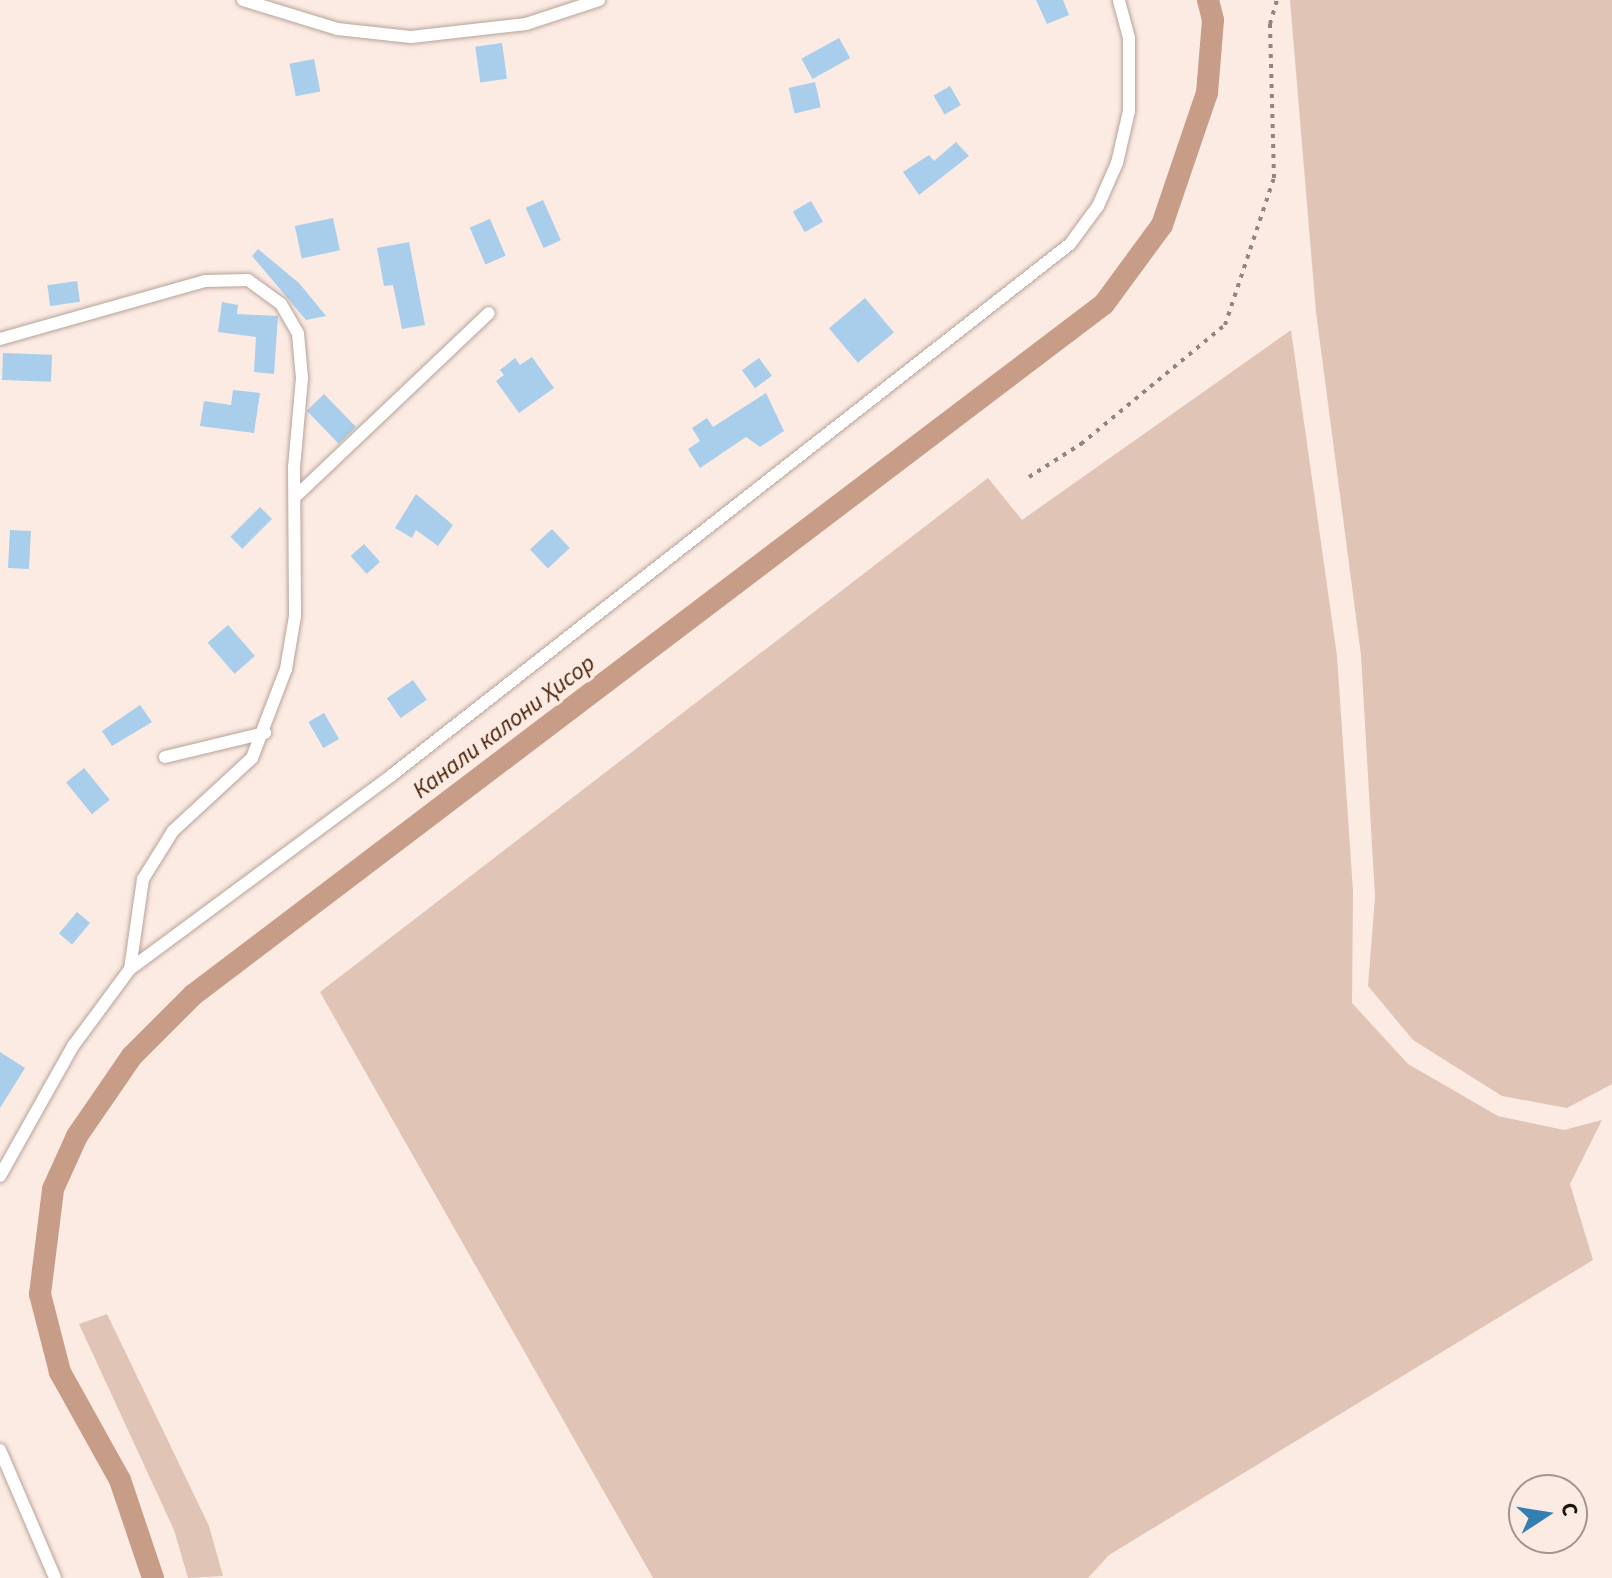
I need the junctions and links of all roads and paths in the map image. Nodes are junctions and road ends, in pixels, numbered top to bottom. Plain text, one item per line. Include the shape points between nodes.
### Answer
1 (243, 0) edge
2 (599, 0) edge
3 (1119, 0) edge
4 (1277, 0) edge
5 (489, 313) dead end
6 (0, 339) edge
7 (1029, 477) dead end
8 (295, 497) junction
9 (265, 733) junction
10 (165, 757) dead end
11 (130, 969) junction
12 (0, 1176) edge
13 (0, 1450) edge
14 (55, 1578) edge

1 - 2 lane via 337,29 411,37 526,24
3 - 11 lane via 1129,38 1129,111 1117,163 1098,206 1070,244 392,775
4 - 7 path via 1270,24 1274,178 1225,325 1081,444
5 - 8 lane
6 - 8 lane via 205,281 248,280 281,304 298,334 302,378
8 - 9 lane via 295,616 286,669
9 - 10 lane
9 - 11 lane via 252,758 173,831 143,879
11 - 12 lane via 73,1046
13 - 14 lane

